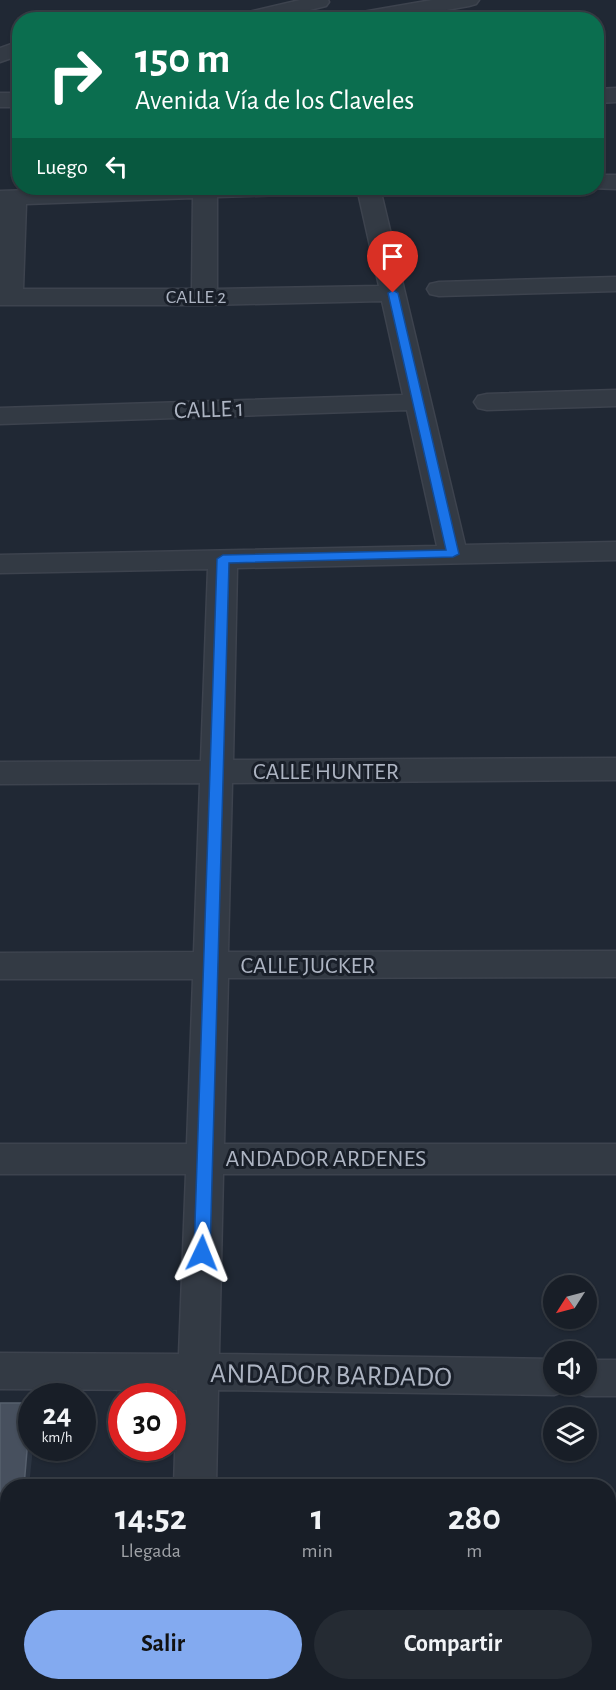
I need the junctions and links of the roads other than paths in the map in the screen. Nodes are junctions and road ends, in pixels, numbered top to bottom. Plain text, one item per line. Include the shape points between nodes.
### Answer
1 (469, 0) edge
2 (318, 1) edge
3 (272, 12) edge
4 (330, 12) edge
5 (398, 12) edge
6 (81, 195) edge
7 (205, 195) edge
8 (371, 195) edge
9 (7, 198) edge
10 (616, 284) edge
11 (439, 289) dead end
12 (393, 293) junction
13 (5, 296) edge
14 (205, 297) junction
15 (616, 398) edge
16 (418, 402) junction
17 (487, 402) dead end
18 (0, 416) edge
19 (616, 550) edge
20 (453, 554) junction
21 (223, 559) junction
22 (0, 564) edge
23 (616, 769) edge
24 (216, 771) junction
25 (0, 773) edge
26 (616, 964) edge
27 (211, 965) junction
28 (0, 966) edge
29 (204, 1158) junction
30 (0, 1159) edge
31 (616, 1159) edge
32 (0, 1371) edge
33 (198, 1372) junction
34 (543, 1377) edge
35 (597, 1378) edge
36 (616, 1378) edge
37 (195, 1479) edge

1 - 5 street
2 - 3 street
2 - 4 street
6 - 9 street
7 - 14 street
8 - 12 street
9 - 13 street
10 - 11 street
12 - 14 street, CALLE 2
12 - 16 street
13 - 14 street, CALLE 2
15 - 17 street
16 - 18 street, CALLE 1
16 - 20 street
19 - 20 street
20 - 21 street
21 - 22 street
21 - 24 street
23 - 24 street, CALLE HUNTER
24 - 25 street, CALLE HUNTER
24 - 27 street
26 - 27 street, CALLE JUCKER
27 - 28 street, CALLE JUCKER
27 - 29 street
29 - 30 street, ANDADOR ARDENES
29 - 31 street, ANDADOR ARDENES
29 - 33 street
32 - 33 street, ANDADOR BARDADO
33 - 34 street, ANDADOR BARDADO
33 - 37 street
35 - 36 street

